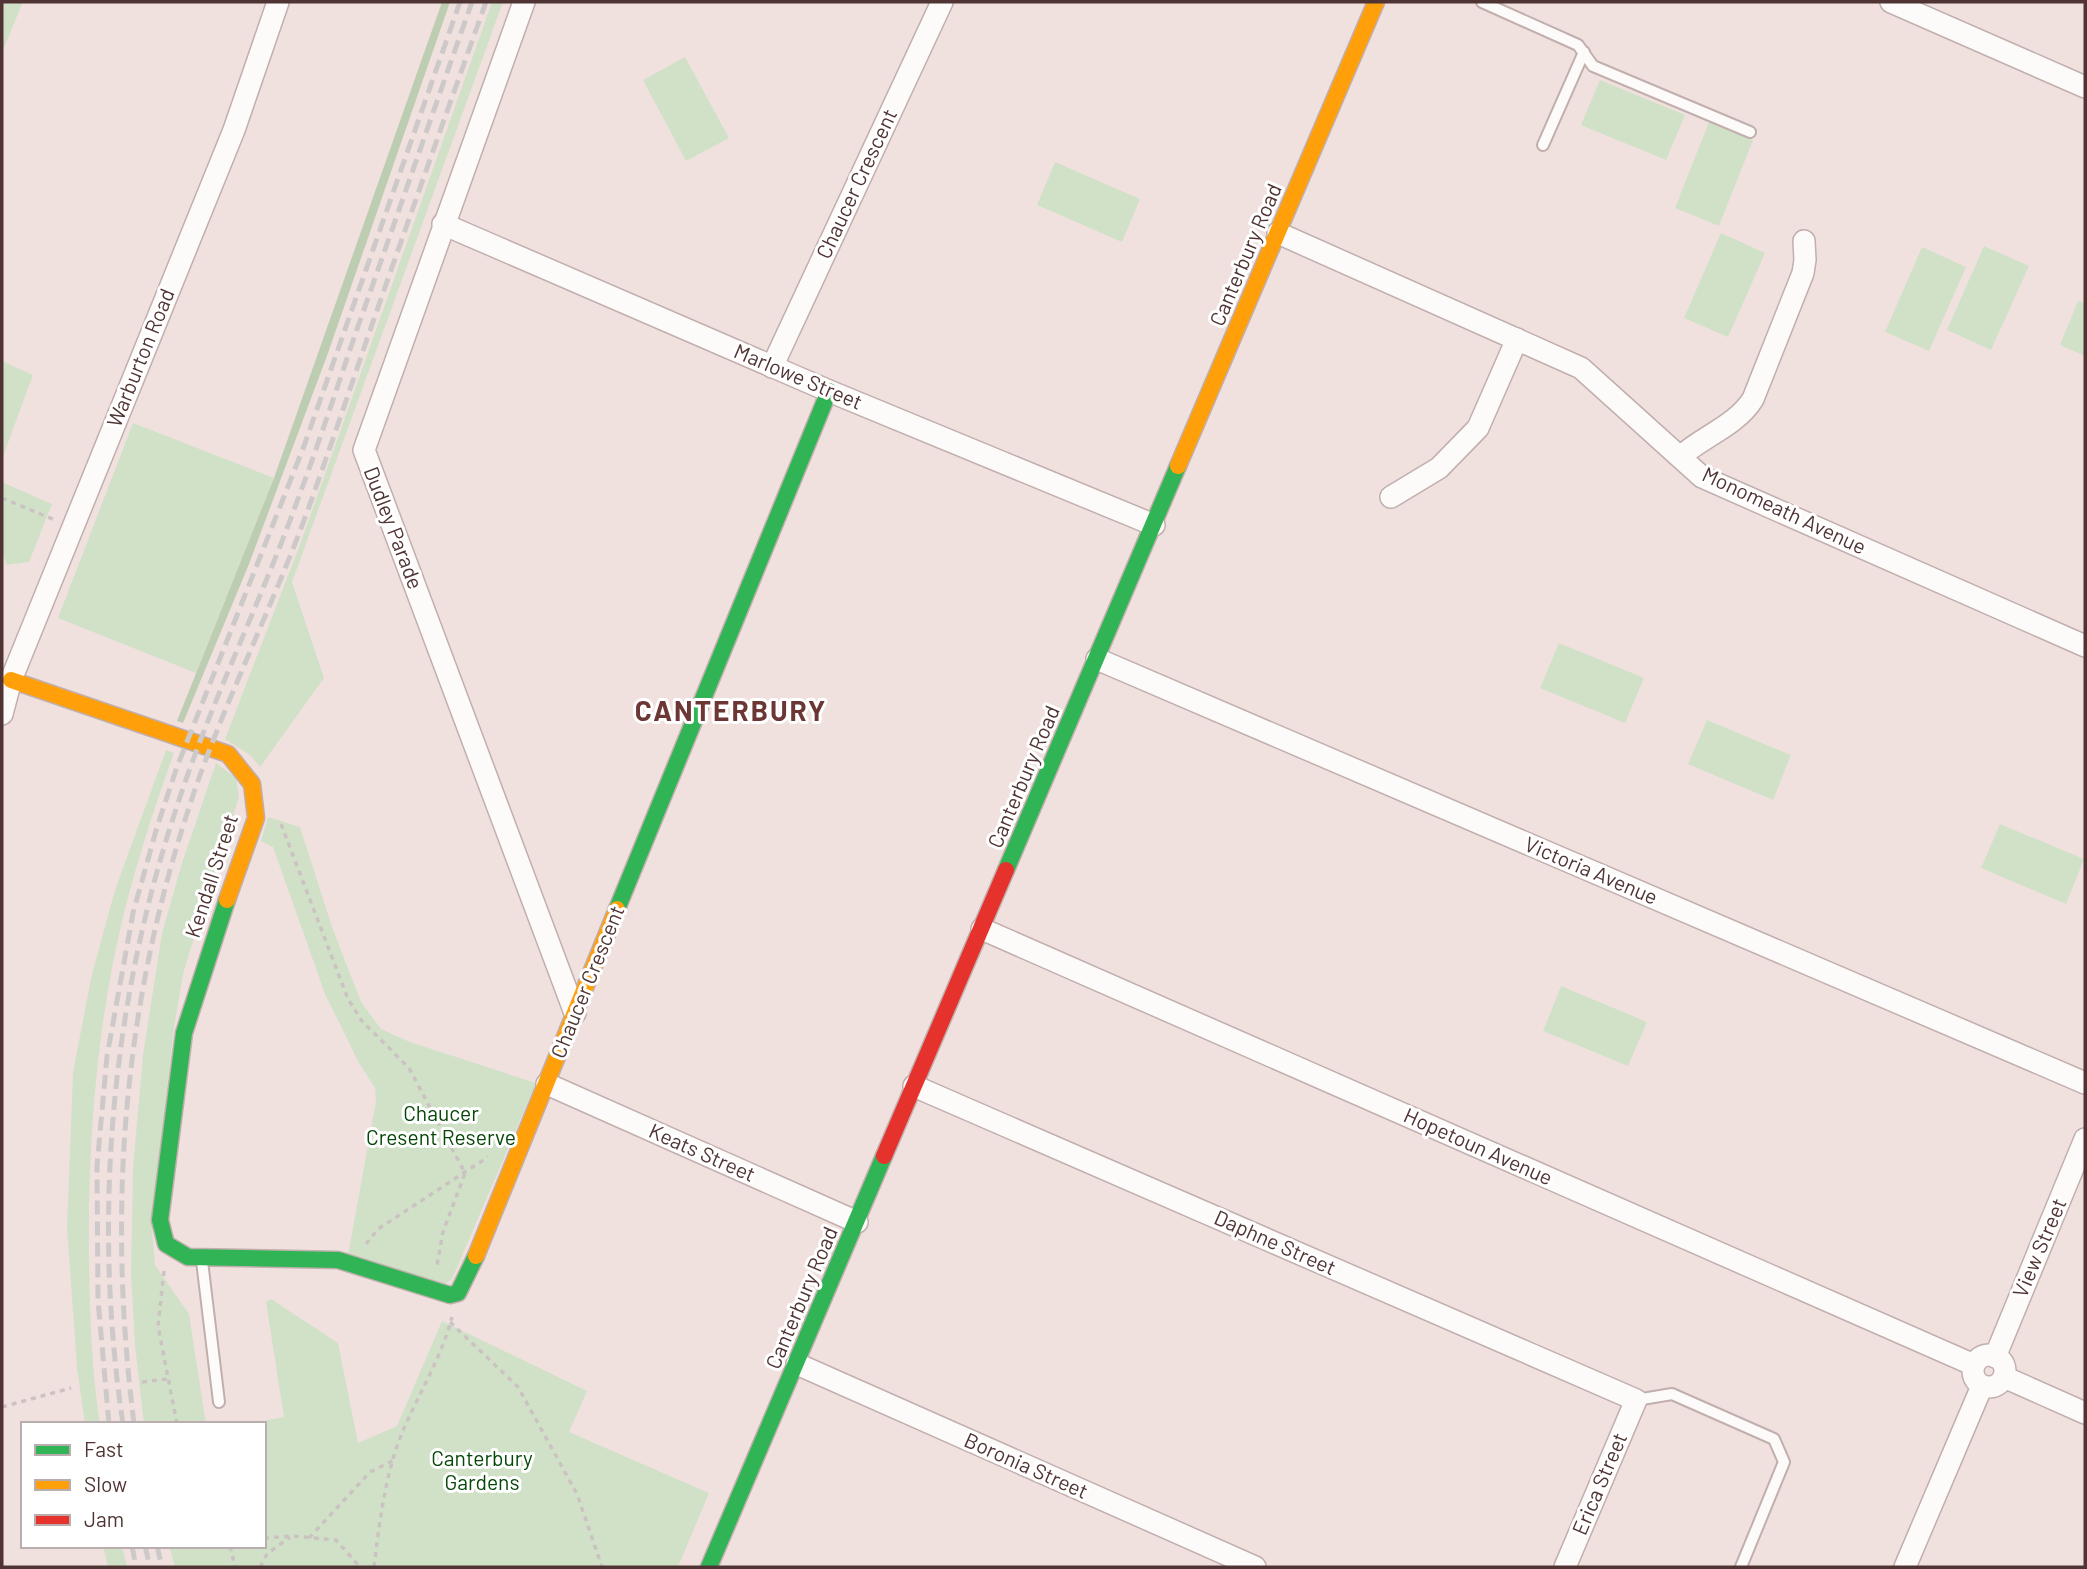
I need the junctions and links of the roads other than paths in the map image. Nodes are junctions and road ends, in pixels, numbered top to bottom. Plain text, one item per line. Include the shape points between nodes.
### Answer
1 (278, 2) edge
2 (524, 2) edge
3 (942, 2) edge
4 (1376, 2) edge
5 (1482, 2) edge
6 (1891, 2) edge
7 (1584, 52) junction
8 (2085, 87) edge
9 (1750, 132) dead end
10 (1544, 145) dead end
11 (443, 224) junction
12 (1278, 233) junction
13 (1804, 242) dead end
14 (1517, 339) junction
15 (772, 366) junction
16 (829, 391) junction
17 (1680, 457) junction
18 (1391, 496) dead end
19 (1154, 525) junction
20 (2085, 646) edge
21 (1097, 659) junction
22 (11, 680) junction
23 (2, 713) edge
24 (982, 929) junction
25 (575, 1013) junction
26 (2085, 1083) edge
27 (547, 1084) junction
28 (914, 1086) junction
29 (2085, 1139) edge
30 (857, 1222) junction
31 (201, 1258) junction
32 (1995, 1357) junction
33 (797, 1364) junction
34 (1974, 1365) junction
35 (2004, 1377) junction
36 (1982, 1386) junction
37 (1636, 1400) junction
38 (219, 1402) dead end
39 (2085, 1413) edge
40 (709, 1567) edge
41 (1255, 1567) edge
42 (1565, 1567) edge
43 (1741, 1567) edge
44 (1905, 1567) edge

1 - 22 street, Warburton Road via 234,130
2 - 11 street, Dudley Parade
3 - 15 street, Chaucer Crescent
4 - 12 street, Canterbury Road
5 - 7 lane via 1578,45
6 - 8 street
7 - 9 lane via 1593,66
7 - 10 lane
11 - 15 street, Marlowe Street
11 - 25 street, Dudley Parade via 364,450
12 - 14 street, Monomeath Avenue
12 - 19 street, Canterbury Road
13 - 17 street via 1803,273 1753,399 1736,418
14 - 17 street, Monomeath Avenue via 1581,368
14 - 18 street via 1478,428 1438,468
15 - 16 street, Marlowe Street
16 - 19 street, Marlowe Street
16 - 25 street, Chaucer Crescent
17 - 20 street, Monomeath Avenue via 1702,477
19 - 21 street, Canterbury Road
21 - 24 street, Canterbury Road
21 - 26 street, Victoria Avenue
22 - 23 street, Warburton Road
22 - 31 street, Kendall Street via 228,754 252,784 256,818 184,1033 160,1220 166,1244 188,1258
24 - 28 street, Canterbury Road
24 - 34 street, Hopetoun Avenue
25 - 27 street, Chaucer Crescent
27 - 30 street, Keats Street
27 - 31 street, Chaucer Crescent via 458,1293 450,1295 338,1260
28 - 30 street, Canterbury Road
28 - 37 street, Daphne Street
29 - 32 street, View Street
30 - 33 street, Canterbury Road
31 - 38 lane
32 - 34 street via 1980,1357
32 - 35 street via 2004,1365
33 - 40 street, Canterbury Road
33 - 41 street, Boronia Street
34 - 36 street via 1973,1377
35 - 36 street via 1993,1387
35 - 39 street
36 - 44 street
37 - 42 street, Erica Street
37 - 43 lane via 1672,1394 1774,1439 1784,1462

